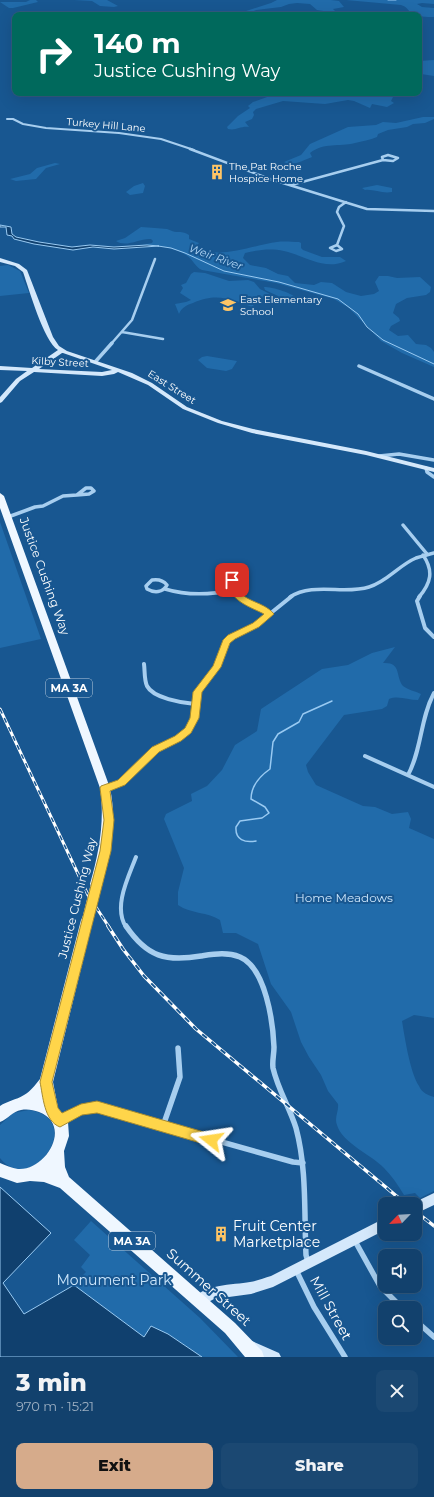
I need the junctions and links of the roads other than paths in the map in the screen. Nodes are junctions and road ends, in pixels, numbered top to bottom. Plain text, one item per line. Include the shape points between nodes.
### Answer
1 (7, 119) dead end
2 (383, 160) junction
3 (290, 185) junction
4 (346, 202) junction
5 (434, 211) edge
6 (337, 245) dead end
7 (155, 259) dead end
8 (0, 260) edge
9 (122, 332) junction
10 (162, 339) dead end
11 (62, 350) junction
12 (96, 361) junction
13 (359, 366) dead end
14 (0, 368) edge
15 (118, 369) junction
16 (34, 370) junction
17 (434, 399) edge
18 (0, 401) edge
19 (379, 456) junction
20 (434, 460) edge
21 (426, 468) junction
22 (434, 470) edge
23 (434, 477) edge
24 (76, 494) dead end
25 (0, 496) edge
26 (8, 517) junction
27 (403, 524) dead end
28 (434, 553) edge
29 (425, 555) junction
30 (236, 570) dead end
31 (165, 589) junction
32 (233, 590) junction
33 (270, 614) junction
34 (434, 637) edge
35 (144, 664) dead end
36 (434, 693) edge
37 (195, 704) junction
38 (365, 756) dead end
39 (408, 775) junction
40 (434, 787) edge
41 (105, 788) junction
42 (136, 857) dead end
43 (178, 1048) dead end
44 (46, 1082) junction
45 (26, 1102) junction
46 (2, 1112) edge
47 (56, 1116) junction
48 (163, 1126) junction
49 (58, 1153) junction
50 (303, 1163) junction
51 (0, 1170) edge
52 (31, 1174) junction
53 (64, 1182) junction
54 (434, 1199) edge
55 (422, 1205) edge
56 (378, 1227) edge
57 (354, 1239) junction
58 (309, 1263) junction
59 (296, 1270) junction
60 (199, 1301) junction
61 (395, 1301) edge
62 (422, 1326) edge
63 (434, 1337) edge
64 (252, 1351) edge
65 (275, 1357) edge
66 (345, 1357) edge

1 - 3 street, Turkey Hill Lane via 55,129 119,133 161,139
2 - 2 street via 382,157 387,155 398,158 393,161
2 - 3 street
3 - 4 street, Turkey Hill Lane
4 - 5 street, Turkey Hill Lane via 373,210 404,208
4 - 6 street via 337,212 344,226
7 - 9 street via 133,317
8 - 11 main road via 17,265 25,271 50,338
9 - 10 street
9 - 12 street
11 - 12 main road, East Street
11 - 16 main road
12 - 15 main road, East Street
13 - 17 street
14 - 16 main road, Kilby Street
15 - 16 main road, Kilby Street via 104,374
15 - 19 main road, East Street via 145,382 186,408 213,420 252,431
16 - 18 main road via 16,382
19 - 20 street via 395,454
19 - 21 main road, East Street
21 - 22 main road, East Street
21 - 23 street via 426,472
24 - 26 street
25 - 26 main road, Justice Cushing Way / MA 3A
26 - 41 main road, Justice Cushing Way / MA 3A
27 - 29 street
28 - 29 street
29 - 33 street via 410,561 374,586 303,592 286,599
29 - 34 street via 432,576 429,585 417,601 425,628
30 - 32 street via 232,580
31 - 31 street via 166,584 162,580 154,579 146,584 151,592
31 - 32 street via 192,594
32 - 33 street via 242,599
33 - 37 street via 226,642 217,667 197,692
35 - 37 street via 146,681 152,692
36 - 39 street via 424,711 415,762
37 - 41 street via 194,720 186,733 155,750 122,782
38 - 39 street
39 - 40 street
41 - 44 main road, Justice Cushing Way / MA 3A, bridge via 108,810 105,851
42 - 50 street via 123,899 121,915 131,933 146,950 174,960 220,953 236,955 249,963 258,974 264,987 273,1041 274,1072 293,1119
43 - 48 street via 180,1077
44 - 45 main road, Justice Cushing Way / MA 3A via 37,1094
44 - 47 main road, Justice Cushing Way / MA 3A
45 - 46 main road, MA 3A
45 - 47 main road via 39,1104
47 - 48 street via 97,1107
47 - 49 main road, MA 3A via 62,1128 62,1141
48 - 50 street
49 - 52 main road
49 - 53 main road, Summer Street / MA 3A via 57,1163
50 - 58 street via 306,1255
51 - 52 main road, MA 3A via 12,1175
52 - 53 main road, Summer Street / MA 3A via 44,1175
53 - 60 main road, Summer Street / MA 3A
54 - 55 main road
56 - 57 main road
57 - 58 main road
57 - 61 street via 380,1286
58 - 59 main road
59 - 60 main road via 263,1285 244,1290 216,1292
59 - 66 street, Mill Street via 314,1307
60 - 64 main road, Summer Street / MA 3A
62 - 63 street
64 - 65 main road

